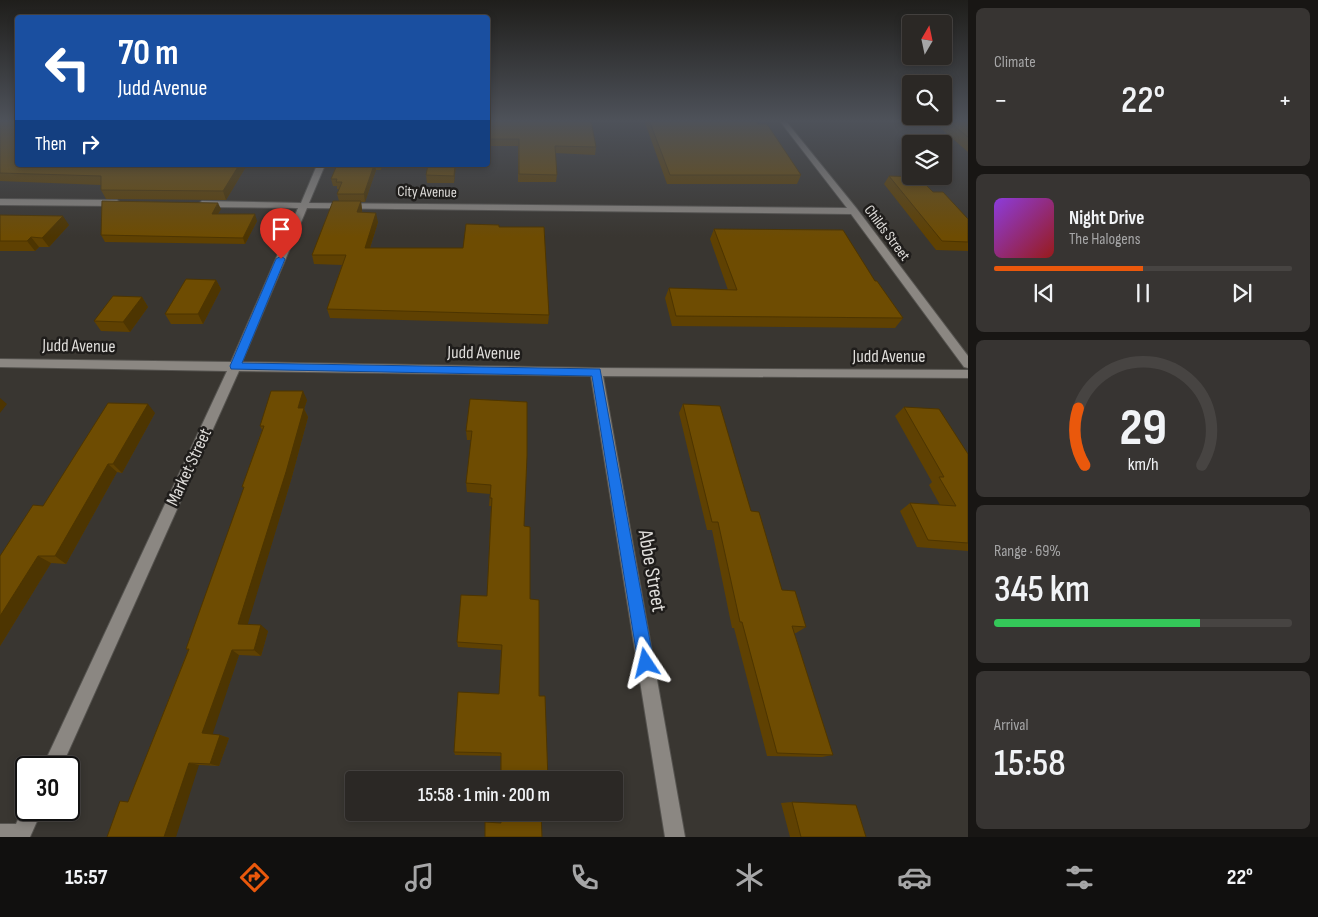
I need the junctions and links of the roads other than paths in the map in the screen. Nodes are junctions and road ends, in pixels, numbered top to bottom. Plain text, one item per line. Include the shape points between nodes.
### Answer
1 (813, 159) edge
2 (320, 167) edge
3 (0, 202) edge
4 (127, 203) edge
5 (196, 204) edge
6 (304, 205) junction
7 (854, 211) junction
8 (0, 363) edge
9 (968, 364) edge
10 (235, 366) junction
11 (596, 372) junction
12 (968, 374) edge
13 (57, 756) edge
14 (27, 821) edge
15 (0, 834) edge
16 (20, 836) edge
17 (675, 837) edge

1 - 7 street, Childs Street
2 - 6 street, Market Street
3 - 4 street
5 - 6 street, City Avenue
6 - 7 street, City Avenue
6 - 10 street, Market Street
7 - 9 street, Childs Street
8 - 10 street, Judd Avenue
10 - 11 street, Judd Avenue
10 - 13 street, Market Street
11 - 12 street, Judd Avenue
11 - 17 street, Abbe Street
14 - 16 street
15 - 16 street

